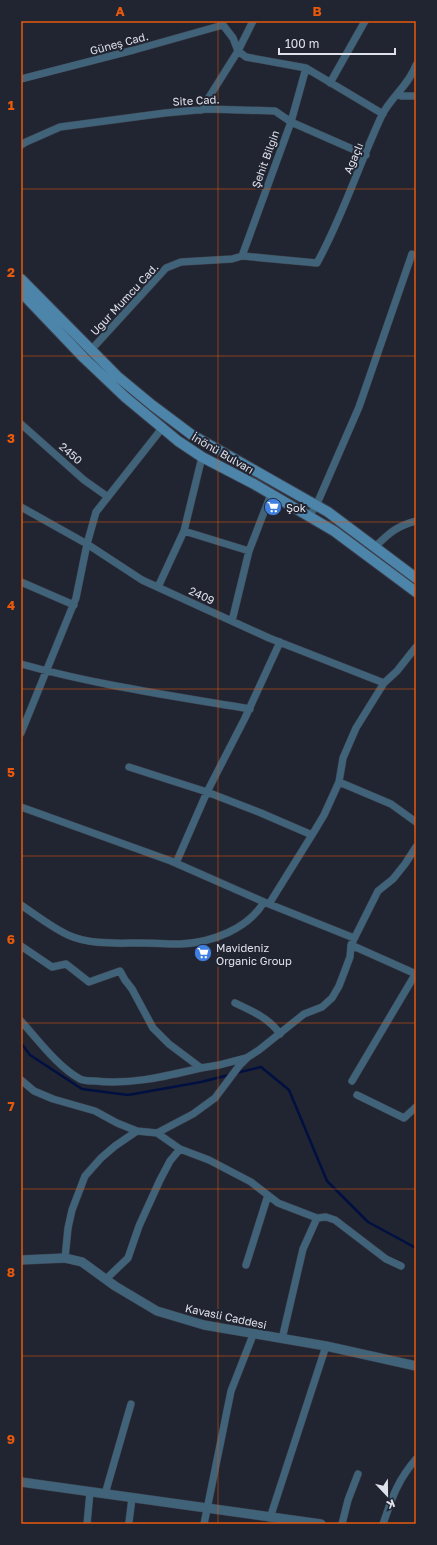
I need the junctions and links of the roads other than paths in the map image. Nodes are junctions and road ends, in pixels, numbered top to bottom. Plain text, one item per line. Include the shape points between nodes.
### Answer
1 (252, 21) edge
2 (364, 21) edge
3 (238, 51) junction
4 (416, 65) edge
5 (306, 68) junction
6 (21, 79) edge
7 (330, 83) junction
8 (398, 94) junction
9 (416, 96) edge
10 (201, 110) junction
11 (383, 114) junction
12 (291, 122) junction
13 (21, 145) edge
14 (366, 155) junction
15 (412, 254) dead end
16 (242, 256) junction
17 (317, 263) joint
18 (21, 279) edge
19 (21, 292) edge
20 (91, 350) junction
21 (21, 424) edge
22 (163, 427) junction
23 (202, 457) junction
24 (271, 494) junction
25 (108, 497) junction
26 (316, 506) junction
27 (21, 507) edge
28 (309, 516) junction
29 (416, 521) edge
30 (184, 531) junction
31 (87, 544) junction
32 (375, 547) junction
33 (249, 551) junction
34 (416, 578) edge
35 (21, 582) edge
36 (158, 587) junction
37 (416, 592) edge
38 (74, 605) junction
39 (232, 621) junction
40 (280, 642) junction
41 (416, 647) edge
42 (21, 664) edge
43 (47, 671) junction
44 (384, 683) junction
45 (250, 709) junction
46 (21, 733) edge
47 (129, 767) dead end
48 (339, 782) junction
49 (207, 792) junction
50 (21, 807) edge
51 (416, 822) edge
52 (312, 836) junction
53 (416, 847) edge
54 (176, 863) junction
55 (266, 903) junction
56 (21, 906) edge
57 (353, 942) junction
58 (21, 946) edge
59 (416, 974) edge
60 (234, 1003) dead end
61 (21, 1021) edge
62 (280, 1034) junction
63 (248, 1057) junction
64 (202, 1068) junction
65 (21, 1080) edge
66 (352, 1081) dead end
67 (357, 1095) dead end
68 (416, 1107) edge
69 (137, 1131) junction
70 (157, 1133) junction
71 (180, 1149) junction
72 (268, 1195) junction
73 (317, 1218) junction
74 (65, 1258) junction
75 (21, 1260) edge
76 (246, 1265) dead end
77 (400, 1266) dead end
78 (106, 1279) junction
79 (253, 1335) junction
80 (282, 1339) junction
81 (326, 1346) junction
82 (416, 1366) edge
83 (131, 1404) dead end
84 (416, 1459) edge
85 (358, 1474) dead end
86 (21, 1482) edge
87 (90, 1492) junction
88 (105, 1494) junction
89 (132, 1498) junction
90 (207, 1509) junction
91 (270, 1518) junction
92 (129, 1522) dead end
93 (87, 1524) edge
94 (204, 1524) edge
95 (321, 1524) edge
96 (342, 1524) edge
97 (383, 1524) edge

1 - 3 street
2 - 7 street
3 - 5 street via 246,57
3 - 6 street, Güneş Cad. via 233,38 223,25
3 - 10 street
4 - 8 street, Ağaçlı via 412,76
5 - 7 street
5 - 12 street, Şehit Bilgin
7 - 11 street
8 - 9 street
8 - 11 street, Ağaçlı
10 - 12 street, Site Cad. via 275,111
10 - 13 street, Site Cad. via 60,127
11 - 14 street, Ağaçlı
12 - 14 street, Site Cad.
12 - 16 street, Şehit Bilgin
14 - 17 street, Ağaçlı
15 - 26 street via 360,407
16 - 17 street, Uğur Mumcu Cad.
16 - 20 street, Uğur Mumcu Cad. via 232,259 181,262 166,268
18 - 20 main road, İnönü Bulvarı
19 - 22 main road, İnönü Bulvarı via 89,363 125,397
20 - 26 main road, İnönü Bulvarı via 129,386 192,435
21 - 25 street, 2450 via 84,480
22 - 23 main road, İnönü Bulvarı
22 - 25 street
23 - 24 main road, İnönü Bulvarı
23 - 30 street
24 - 28 main road, İnönü Bulvarı
24 - 33 street
25 - 31 street via 96,512
26 - 28 street
26 - 32 main road, İnönü Bulvarı
27 - 31 street, 2409
28 - 37 main road, İnönü Bulvarı via 334,531
29 - 32 street via 402,525 389,533
30 - 33 street
30 - 36 street
31 - 36 street, 2409 via 142,580
31 - 38 street
32 - 34 main road, İnönü Bulvarı
33 - 39 street
35 - 38 street
36 - 39 street, 2409
38 - 43 street
39 - 40 street, 2409
40 - 44 street, 2409
40 - 45 street
41 - 44 street
42 - 43 street
43 - 45 street
43 - 46 street
44 - 48 street via 356,728 343,758
45 - 49 street
47 - 49 street
48 - 51 street via 391,804
48 - 52 street
49 - 52 street via 261,812
49 - 54 street
50 - 54 street
52 - 55 street
53 - 57 street via 393,879 378,891
54 - 55 street
55 - 56 street via 246,923 224,934 181,944 107,943 83,939 68,935
55 - 57 street
57 - 59 street
57 - 62 street via 350,958 332,998 322,1007 304,1014
58 - 64 street via 52,967 66,964 89,982 120,971 154,1028 169,1044
59 - 66 street
60 - 62 street via 260,1014 275,1026
61 - 64 street via 51,1055 81,1080 111,1083 148,1080
62 - 63 street
63 - 64 street
63 - 70 street via 215,1098 193,1114
65 - 69 street via 34,1091 95,1111
67 - 68 street via 404,1118
69 - 70 street
69 - 74 street via 101,1158 85,1176 72,1210
70 - 71 street
71 - 72 street via 233,1172
71 - 78 street via 160,1180 128,1258
72 - 73 street via 278,1203
72 - 76 street
73 - 77 street via 326,1217 334,1220 386,1259
73 - 80 street via 303,1249
74 - 75 street, Kavasli Caddesi
74 - 78 street, Kavasli Caddesi via 82,1262
78 - 79 street, Kavasli Caddesi via 135,1300 157,1311 204,1325
79 - 80 street, Kavasli Caddesi
79 - 90 street via 232,1391
80 - 81 street, Kavasli Caddesi
81 - 82 street, Kavasli Caddesi
81 - 91 street
83 - 88 street
84 - 97 street via 395,1490
85 - 96 street
86 - 87 street
87 - 88 street
87 - 93 street
88 - 89 street
89 - 90 street
89 - 92 street
90 - 91 street
90 - 94 street
91 - 95 street

